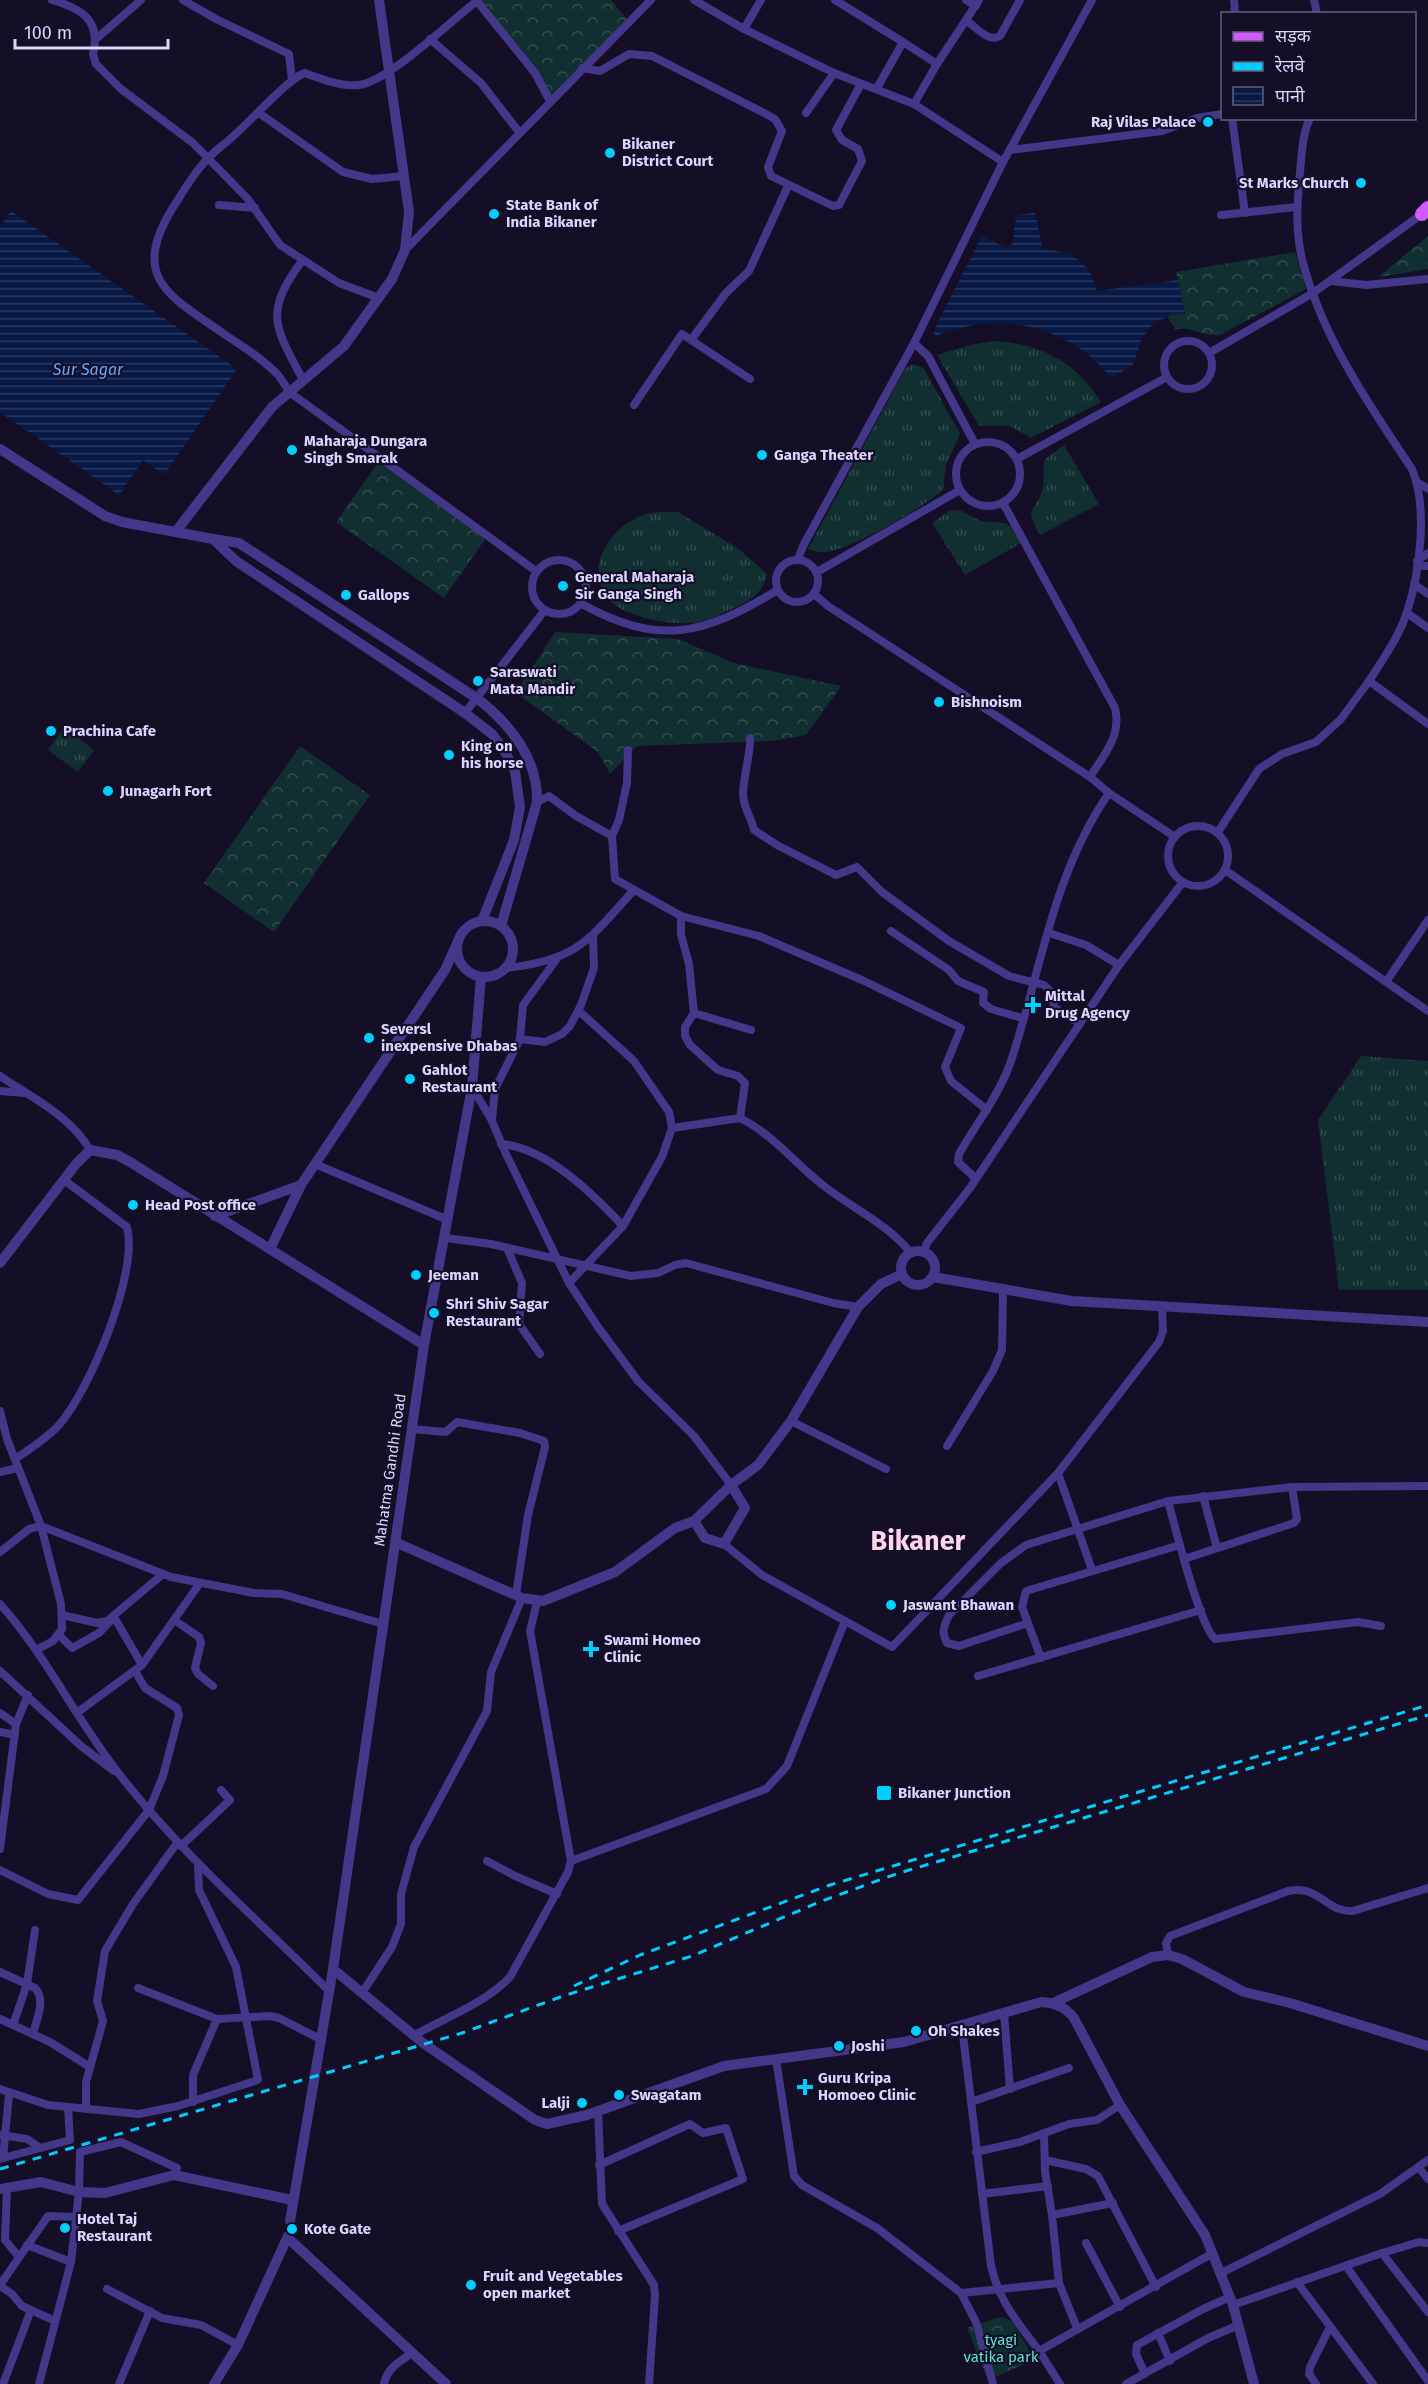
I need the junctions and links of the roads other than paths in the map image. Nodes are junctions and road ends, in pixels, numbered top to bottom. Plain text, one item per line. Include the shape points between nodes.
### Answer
1 (52, 0) edge
2 (141, 0) edge
3 (183, 0) edge
4 (379, 0) edge
5 (476, 0) edge
6 (694, 0) edge
7 (717, 0) edge
8 (760, 0) edge
9 (835, 0) edge
10 (966, 0) edge
11 (1020, 0) edge
12 (1092, 0) edge
13 (647, 1) edge
14 (978, 3) edge
15 (711, 9) junction
16 (967, 21) junction
17 (744, 28) junction
18 (96, 39) junction
19 (430, 39) junction
20 (903, 42) junction
21 (937, 64) junction
22 (582, 68) junction
23 (389, 71) junction
24 (834, 73) junction
25 (292, 80) junction
26 (861, 84) junction
27 (877, 88) junction
28 (550, 100) junction
29 (914, 104) junction
30 (259, 113) junction
31 (806, 113) dead end
32 (1221, 114) edge
33 (1232, 120) edge
34 (1309, 120) edge
35 (519, 132) junction
36 (1010, 150) junction
37 (206, 157) junction
38 (1003, 162) junction
39 (404, 176) junction
40 (788, 186) junction
41 (219, 205) dead end
42 (1297, 207) junction
43 (255, 208) junction
44 (1426, 211) edge
45 (1245, 213) junction
46 (1221, 215) dead end
47 (405, 250) junction
48 (302, 261) junction
49 (1428, 279) edge
50 (1331, 281) junction
51 (1313, 293) junction
52 (380, 298) junction
53 (691, 340) junction
54 (914, 343) junction
55 (1209, 353) junction
56 (1167, 377) junction
57 (750, 379) dead end
58 (303, 380) junction
59 (289, 391) junction
60 (634, 405) dead end
61 (975, 444) junction
62 (0, 448) edge
63 (1017, 459) junction
64 (1417, 482) junction
65 (1428, 489) edge
66 (960, 490) junction
67 (1003, 503) junction
68 (177, 530) junction
69 (213, 539) junction
70 (1428, 553) edge
71 (798, 559) junction
72 (1417, 563) junction
73 (1428, 566) edge
74 (536, 571) junction
75 (817, 572) junction
76 (1414, 584) junction
77 (776, 591) junction
78 (814, 594) junction
79 (1428, 594) edge
80 (580, 603) junction
81 (545, 610) junction
82 (1407, 614) junction
83 (1428, 628) edge
84 (1369, 681) junction
85 (478, 699) junction
86 (465, 712) junction
87 (1428, 724) edge
88 (750, 738) dead end
89 (628, 750) dead end
90 (1090, 777) junction
91 (1109, 793) junction
92 (537, 802) junction
93 (1218, 832) junction
94 (612, 836) junction
95 (1175, 837) junction
96 (1225, 870) junction
97 (1183, 882) junction
98 (633, 891) junction
99 (681, 916) junction
100 (1428, 920) edge
101 (482, 921) junction
102 (501, 926) junction
103 (891, 931) dead end
104 (1049, 933) junction
105 (593, 936) junction
106 (458, 941) junction
107 (556, 960) junction
108 (1119, 965) junction
109 (506, 968) junction
110 (481, 976) junction
111 (1386, 982) junction
112 (1031, 984) junction
113 (579, 1011) junction
114 (1428, 1011) edge
115 (694, 1013) junction
116 (1022, 1018) junction
117 (1080, 1024) junction
118 (751, 1030) dead end
119 (520, 1039) junction
120 (0, 1076) edge
121 (472, 1087) junction
122 (0, 1091) edge
123 (25, 1093) junction
124 (987, 1110) junction
125 (740, 1118) junction
126 (492, 1119) junction
127 (672, 1128) junction
128 (501, 1144) junction
129 (90, 1150) junction
130 (315, 1164) junction
131 (975, 1178) junction
132 (64, 1180) junction
133 (301, 1185) junction
134 (215, 1216) junction
135 (448, 1220) junction
136 (623, 1226) junction
137 (446, 1238) junction
138 (507, 1248) junction
139 (270, 1249) junction
140 (924, 1251) junction
141 (911, 1253) junction
142 (559, 1258) junction
143 (0, 1263) edge
144 (584, 1264) junction
145 (902, 1274) junction
146 (933, 1277) junction
147 (569, 1283) junction
148 (1003, 1291) junction
149 (858, 1306) junction
150 (1162, 1307) junction
151 (1428, 1322) edge
152 (424, 1345) junction
153 (540, 1354) dead end
154 (0, 1411) edge
155 (791, 1421) junction
156 (411, 1429) junction
157 (947, 1446) dead end
158 (17, 1464) junction
159 (886, 1468) dead end
160 (0, 1472) edge
161 (1058, 1473) junction
162 (731, 1485) junction
163 (1428, 1486) edge
164 (1293, 1487) junction
165 (1203, 1496) junction
166 (1168, 1501) junction
167 (694, 1521) junction
168 (41, 1526) junction
169 (1077, 1527) junction
170 (395, 1542) junction
171 (724, 1544) junction
172 (1180, 1545) junction
173 (1217, 1548) junction
174 (0, 1552) edge
175 (1184, 1559) junction
176 (1092, 1570) junction
177 (163, 1574) junction
178 (200, 1583) junction
179 (519, 1597) junction
180 (537, 1602) junction
181 (0, 1604) edge
182 (1201, 1610) junction
183 (62, 1615) junction
184 (114, 1617) junction
185 (174, 1620) junction
186 (845, 1621) junction
187 (1028, 1623) junction
188 (383, 1624) junction
189 (1381, 1626) dead end
190 (59, 1635) junction
191 (38, 1649) junction
192 (1041, 1658) junction
193 (139, 1668) junction
194 (0, 1671) edge
195 (978, 1676) dead end
196 (213, 1686) dead end
197 (28, 1695) junction
198 (78, 1712) junction
199 (0, 1713) edge
200 (16, 1724) junction
201 (0, 1732) edge
202 (15, 1735) junction
203 (122, 1777) junction
204 (221, 1790) dead end
205 (149, 1810) junction
206 (179, 1845) junction
207 (0, 1849) edge
208 (488, 1861) dead end
209 (571, 1861) junction
210 (198, 1863) junction
211 (0, 1870) edge
212 (1428, 1888) edge
213 (557, 1894) junction
214 (35, 1930) dead end
215 (1168, 1955) junction
216 (333, 1969) junction
217 (0, 1972) edge
218 (27, 1984) junction
219 (138, 1988) dead end
220 (329, 1991) junction
221 (362, 1993) junction
222 (1053, 2003) junction
223 (1004, 2013) junction
224 (247, 2016) junction
225 (0, 2019) edge
226 (217, 2019) junction
227 (13, 2025) junction
228 (962, 2027) junction
229 (33, 2033) junction
230 (413, 2036) junction
231 (322, 2040) junction
232 (1428, 2046) edge
233 (776, 2059) junction
234 (90, 2067) junction
235 (1069, 2068) dead end
236 (1010, 2089) junction
237 (0, 2090) edge
238 (9, 2094) junction
239 (194, 2102) junction
240 (971, 2102) junction
241 (1120, 2105) junction
242 (68, 2107) junction
243 (86, 2109) junction
244 (598, 2111) junction
245 (1044, 2133) junction
246 (2, 2135) edge
247 (39, 2147) junction
248 (976, 2152) junction
249 (1, 2159) edge
250 (1045, 2160) junction
251 (1428, 2160) edge
252 (599, 2165) junction
253 (177, 2168) dead end
254 (1419, 2168) junction
255 (1428, 2179) edge
256 (1048, 2186) junction
257 (3, 2188) edge
258 (80, 2192) junction
259 (982, 2194) junction
260 (292, 2200) junction
261 (1113, 2203) junction
262 (1052, 2215) junction
263 (76, 2217) junction
264 (290, 2221) dead end
265 (618, 2231) junction
266 (1086, 2243) dead end
267 (1428, 2243) edge
268 (27, 2244) junction
269 (1213, 2253) junction
270 (1382, 2253) junction
271 (19, 2257) junction
272 (71, 2262) junction
273 (0, 2266) edge
274 (1346, 2266) junction
275 (9, 2272) junction
276 (1221, 2273) junction
277 (1297, 2282) junction
278 (1059, 2283) junction
279 (0, 2286) edge
280 (1156, 2287) junction
281 (107, 2289) dead end
282 (997, 2291) junction
283 (962, 2294) junction
284 (1231, 2301) junction
285 (1120, 2307) junction
286 (31, 2310) junction
287 (150, 2311) junction
288 (1428, 2312) edge
289 (55, 2321) junction
290 (1239, 2325) junction
291 (1077, 2328) junction
292 (1329, 2328) junction
293 (1158, 2333) junction
294 (238, 2345) junction
295 (1039, 2350) junction
296 (412, 2353) junction
297 (1170, 2361) junction
298 (1145, 2374) junction
299 (3, 2378) edge
300 (1428, 2381) edge
301 (39, 2384) edge
302 (119, 2384) edge
303 (214, 2384) edge
304 (384, 2384) edge
305 (446, 2384) edge
306 (649, 2384) edge
307 (993, 2384) edge
308 (1060, 2384) edge
309 (1126, 2384) edge
310 (1254, 2384) edge
311 (1316, 2384) edge
312 (1373, 2384) edge

1 - 18 street via 88,18
2 - 18 street
3 - 25 street via 289,54
4 - 23 street
5 - 19 street
5 - 28 street via 535,73
6 - 15 street
7 - 15 street
8 - 17 street
9 - 20 street
10 - 14 street
11 - 16 street via 996,39
12 - 36 street
13 - 22 street
14 - 16 street
15 - 17 street
16 - 21 street
17 - 24 street
18 - 37 street via 93,54 105,75
19 - 23 street
19 - 35 street via 481,83
20 - 21 street
20 - 27 street
21 - 29 street
22 - 28 street
22 - 40 street via 600,71 629,54 652,56 775,119 782,131 768,167 771,176
23 - 25 street via 360,85 305,73
23 - 39 street
24 - 26 street
24 - 31 street
25 - 30 street
26 - 27 street
26 - 40 street via 837,125 838,136 858,149 862,161 844,200 833,206
27 - 29 street
28 - 35 street
29 - 38 street
30 - 37 street
30 - 39 street via 343,172 372,179
32 - 36 street via 1162,131
33 - 45 street
34 - 42 street
35 - 47 street
36 - 38 street
37 - 43 street
37 - 59 street via 154,243 160,279 183,306 265,364
38 - 54 street
39 - 47 street via 409,212
40 - 53 street via 749,271 726,293
41 - 43 street
42 - 45 street
42 - 51 street via 1303,263
43 - 48 street via 280,245
44 - 50 street
45 - 46 street
47 - 52 street
48 - 52 street via 339,283
48 - 58 street via 283,286 277,311 282,341
49 - 50 street via 1366,285
50 - 51 street
51 - 55 street
51 - 64 street via 1365,398
52 - 58 street via 344,346
53 - 57 street
53 - 60 street via 681,334
54 - 61 street via 928,356
54 - 71 street
55 - 56 street via 1195,342 1178,344 1166,358
55 - 56 street via 1212,371 1200,386 1182,388
56 - 63 street
58 - 59 street
59 - 68 street via 272,407
59 - 74 street
61 - 63 street via 996,442
61 - 66 street via 957,464
62 - 68 street via 105,516
63 - 67 street via 1021,471 1019,484
64 - 65 street
64 - 72 street
66 - 67 street via 979,505
66 - 75 street
67 - 90 street via 1117,717 1115,735
68 - 69 street
69 - 85 street via 239,543
69 - 86 street via 236,561
70 - 72 street
71 - 75 street
71 - 77 street via 780,569
72 - 73 street
72 - 76 street
74 - 80 street via 554,559 570,561 583,572 587,584
74 - 81 street via 531,585 533,596
75 - 78 street
76 - 79 street
76 - 82 street
77 - 78 street via 791,602 800,603
77 - 80 street via 704,627 669,633 603,615
78 - 90 street
80 - 81 street via 570,612 554,614
81 - 85 street
82 - 83 street
82 - 84 street
84 - 87 street
84 - 93 street via 1341,719 1316,742 1282,754 1259,769
85 - 86 street
85 - 92 street via 496,714 529,758 538,782
86 - 101 street via 492,734 510,758 519,789 514,840
88 - 112 street via 743,795 754,830 836,875 856,867 882,892 950,940 1009,976
89 - 94 street via 623,803
90 - 91 street
91 - 95 street
91 - 104 street via 1089,822 1064,877
92 - 94 street via 549,796
92 - 102 street
93 - 95 street via 1199,825 1186,828
93 - 96 street via 1228,850
94 - 98 street via 615,879
95 - 97 street via 1169,848 1169,861
96 - 97 street via 1203,886
96 - 111 street
97 - 108 street
98 - 99 street
98 - 105 street
99 - 115 street
99 - 124 street via 759,936 961,1028 945,1067 951,1081
100 - 111 street
101 - 102 street
101 - 106 street via 470,926
102 - 109 street via 512,942
103 - 116 street via 949,970 958,981 981,988 983,1003 991,1009
104 - 108 street via 1086,945
104 - 112 street
105 - 107 street
105 - 113 street via 594,968
106 - 110 street via 463,966
106 - 130 street via 445,970
107 - 109 street
107 - 119 street via 524,1005
108 - 117 street
109 - 110 street via 494,975
110 - 121 street, Mahatma Gandhi Road
111 - 114 street
112 - 116 street
112 - 117 street via 1044,985 1052,993 1054,1007
113 - 119 street via 570,1026 552,1040
113 - 127 street via 634,1061 669,1112
115 - 118 street
115 - 125 street via 685,1027 690,1045 718,1070 738,1076 745,1083
116 - 124 street via 1012,1058
117 - 131 street
119 - 126 street via 495,1089
120 - 123 street
121 - 126 street
121 - 135 street, Mahatma Gandhi Road
122 - 123 street
123 - 129 street via 73,1127
124 - 131 street via 959,1154 958,1162
125 - 127 street
125 - 141 street via 763,1131 838,1197 892,1233
126 - 128 street
127 - 136 street via 662,1157
128 - 136 street via 522,1147 576,1180
128 - 142 street
129 - 132 street
129 - 134 street via 117,1155
130 - 133 street
130 - 135 street
131 - 140 street
132 - 143 street
132 - 158 street via 127,1227 123,1283 108,1333 68,1411
133 - 134 street
133 - 139 street
134 - 139 street
135 - 137 street, Mahatma Gandhi Road
136 - 144 street
137 - 138 street
137 - 152 street, Mahatma Gandhi Road
138 - 142 street
138 - 153 street via 522,1283 519,1324
139 - 152 street
140 - 141 street
140 - 146 street via 933,1259
141 - 145 street via 901,1266
142 - 144 street
142 - 147 street
144 - 147 street
144 - 149 street via 631,1276 658,1273 686,1263 833,1303
145 - 146 street via 907,1281 921,1285
145 - 149 street via 881,1284
146 - 148 street
147 - 162 street via 638,1381 694,1436
148 - 150 street via 1072,1301
148 - 157 street via 1002,1350
149 - 155 street
150 - 151 street
150 - 161 street via 1163,1331 1159,1342
152 - 156 street, Mahatma Gandhi Road
154 - 158 street
155 - 159 street
155 - 162 street via 758,1465
156 - 170 street, Mahatma Gandhi Road
156 - 179 street via 446,1432 457,1422 544,1441 528,1515
158 - 160 street
158 - 168 street
161 - 169 street
161 - 186 street via 892,1647
162 - 167 street
162 - 171 street via 745,1508
163 - 164 street
164 - 165 street
164 - 173 street via 1297,1519 1294,1523
165 - 166 street
165 - 173 street
166 - 169 street
166 - 172 street
167 - 171 street via 705,1538
167 - 180 street via 675,1528 615,1572
168 - 174 street via 29,1529
168 - 177 street
168 - 183 street
169 - 176 street
169 - 187 street via 1012,1552 949,1615 943,1636 947,1643 959,1646
170 - 179 street
170 - 188 street, Mahatma Gandhi Road
171 - 186 street via 762,1575
172 - 175 street
172 - 176 street
173 - 175 street
175 - 182 street
176 - 187 street via 1026,1591 1022,1607
177 - 178 street
177 - 184 street
178 - 185 street
178 - 188 street via 282,1594
179 - 180 street
179 - 221 street via 491,1672 487,1711 414,1847 401,1894 401,1924 392,1947
180 - 209 street via 530,1631
181 - 191 street
182 - 189 street via 1210,1634 1221,1640 1358,1622
182 - 192 street
183 - 184 street via 97,1623
183 - 190 street
184 - 190 street via 99,1633 72,1648
184 - 193 street
185 - 193 street
185 - 196 street via 199,1637 195,1668
186 - 209 street via 787,1766 766,1789
187 - 192 street
188 - 216 street, Mahatma Gandhi Road
190 - 191 street
191 - 198 street
192 - 195 street
193 - 198 street
193 - 205 street via 146,1688 177,1708 179,1715 163,1776
194 - 197 street
197 - 200 street
197 - 203 street via 81,1746
198 - 203 street
199 - 200 street
200 - 202 street
201 - 202 street
202 - 207 street
203 - 205 street
204 - 206 street via 230,1800
205 - 206 street
205 - 211 street via 78,1900 48,1894
206 - 210 street
206 - 234 street via 132,1904 105,1951 97,2001 103,2021
208 - 213 street
209 - 213 street
210 - 220 street
210 - 224 street via 199,1890 232,1955
212 - 215 street via 1340,1912 1306,1889 1288,1891 1170,1936 1166,1943
213 - 230 street via 527,1951 498,1989
214 - 218 street
215 - 222 street via 1152,1957
215 - 232 street via 1244,1992
216 - 220 street, Mahatma Gandhi Road
216 - 221 street
217 - 218 street
218 - 227 street
218 - 229 street via 39,1992 41,2001
219 - 226 street
220 - 231 street, Mahatma Gandhi Road
221 - 230 street
222 - 223 street via 1041,2002
222 - 241 street via 1074,2018
223 - 228 street
223 - 236 street
224 - 226 street
224 - 231 street via 279,2018
224 - 239 street via 258,2080
225 - 227 street
226 - 239 street via 193,2075
227 - 229 street
228 - 233 street via 904,2043
228 - 240 street
229 - 234 street
230 - 244 street via 541,2123
231 - 260 street, Mahatma Gandhi Road
233 - 244 street via 724,2066
233 - 283 street via 794,2176 802,2185 877,2228
234 - 243 street
235 - 236 street
236 - 240 street
237 - 238 street
238 - 242 street
238 - 246 street
239 - 243 street via 139,2114
240 - 248 street
241 - 245 street via 1097,2120
241 - 269 street
242 - 243 street
242 - 247 street via 70,2140
244 - 252 street
245 - 248 street
245 - 250 street
246 - 247 street via 27,2139
246 - 249 street
247 - 249 street
248 - 259 street
250 - 256 street
250 - 261 street via 1093,2172
251 - 254 street
252 - 265 street via 602,2204
252 - 265 street via 690,2124 703,2133 726,2128 743,2179
253 - 258 street via 131,2145 105,2144 80,2152
254 - 255 street
254 - 276 street via 1380,2194
256 - 259 street
256 - 262 street
257 - 258 street via 41,2182
257 - 271 street via 5,2240
258 - 260 street via 105,2193 174,2175
258 - 263 street
259 - 282 street
260 - 264 street, Mahatma Gandhi Road
261 - 262 street
261 - 280 street
262 - 278 street
263 - 268 street via 48,2216
263 - 272 street
265 - 306 street via 654,2285
266 - 285 street
267 - 270 street
268 - 271 street
268 - 272 street
269 - 276 street
269 - 280 street
270 - 274 street
270 - 288 street
271 - 275 street
272 - 289 street
273 - 275 street
274 - 277 street
274 - 300 street
275 - 279 street
276 - 284 street
277 - 284 street
277 - 292 street
278 - 282 street
278 - 291 street
279 - 286 street via 18,2304
280 - 285 street
281 - 287 street
282 - 283 street
282 - 295 street
283 - 307 street via 976,2322
284 - 290 street
284 - 293 street
285 - 291 street
286 - 289 street
286 - 299 street
287 - 294 street via 175,2321 201,2325
287 - 302 street
289 - 301 street
290 - 297 street
290 - 310 street
291 - 295 street
292 - 311 street via 1310,2367 1309,2374
292 - 312 street
293 - 297 street
293 - 298 street via 1135,2349
294 - 296 street via 288,2237
294 - 303 street
295 - 308 street
296 - 304 street via 392,2367
296 - 305 street
297 - 298 street
298 - 309 street

